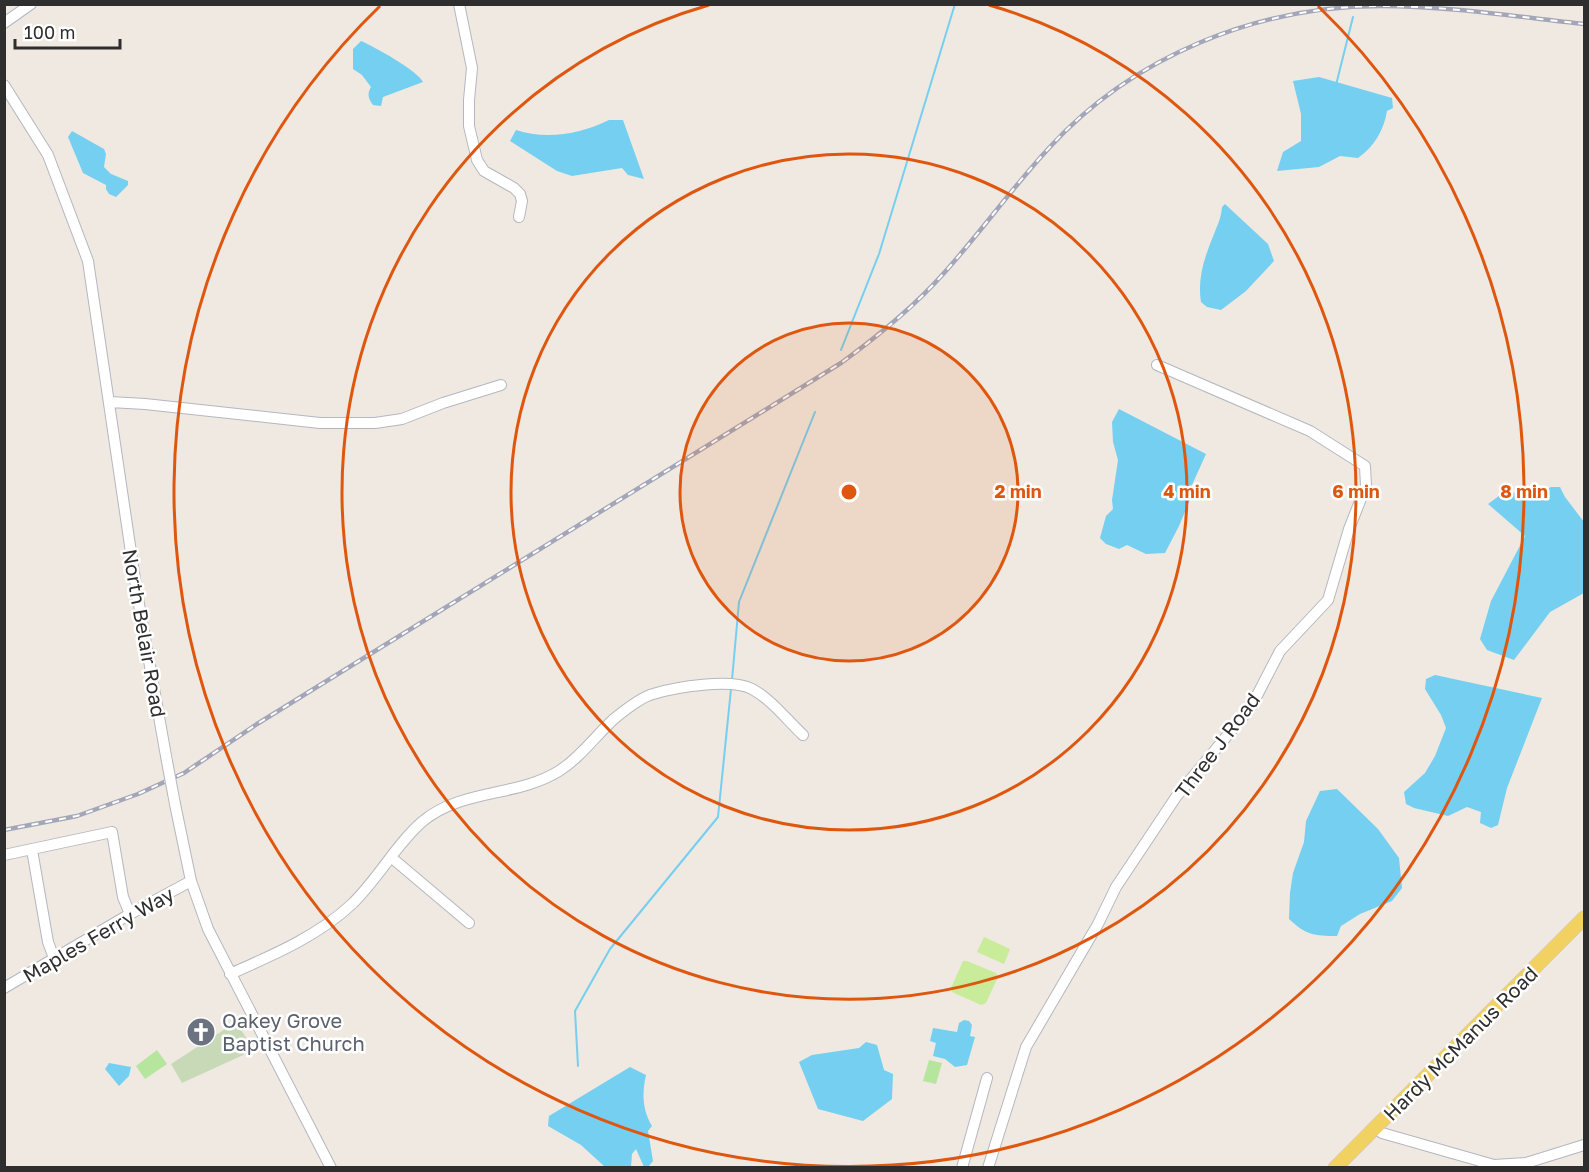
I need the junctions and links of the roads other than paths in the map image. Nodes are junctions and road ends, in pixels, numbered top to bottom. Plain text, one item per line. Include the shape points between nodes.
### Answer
1 (31, 4) edge
2 (459, 4) edge
3 (4, 23) edge
4 (4, 85) edge
5 (519, 217) dead end
6 (1156, 365) dead end
7 (501, 385) dead end
8 (110, 402) junction
9 (802, 735) dead end
10 (32, 850) junction
11 (4, 855) edge
12 (392, 858) junction
13 (192, 881) junction
14 (130, 914) junction
15 (1584, 918) edge
16 (470, 923) dead end
17 (54, 958) junction
18 (230, 974) junction
19 (4, 988) edge
20 (987, 1078) dead end
21 (1375, 1128) junction
22 (1584, 1145) edge
23 (331, 1167) edge
24 (962, 1167) edge
25 (988, 1167) edge
26 (1335, 1167) edge

1 - 3 street
2 - 5 street via 472,68 469,126 477,160 484,171 520,194
4 - 8 street, North Belair Road via 48,155 88,261
6 - 25 street, Three J Road via 1310,431 1365,466 1366,486 1328,600 1280,651 1251,707 1176,797 1116,887 1026,1047
7 - 8 street via 402,419 375,423 320,423
8 - 13 street, North Belair Road, bridge via 139,604
9 - 12 street via 751,688 709,684 652,694 618,716 575,759 535,784 442,808 423,821
10 - 11 street
10 - 14 street via 112,831 123,897
10 - 17 street
12 - 16 street
12 - 18 street via 335,918 287,948
13 - 14 street, Maples Ferry Way
13 - 18 street, North Belair Road via 208,929
14 - 17 street, Maples Ferry Way
15 - 21 main road, Hardy McManus Road
17 - 19 street, Maples Ferry Way
18 - 23 street, North Belair Road
20 - 24 street
21 - 22 street via 1494,1164 1526,1163
21 - 26 main road, Hardy McManus Road

